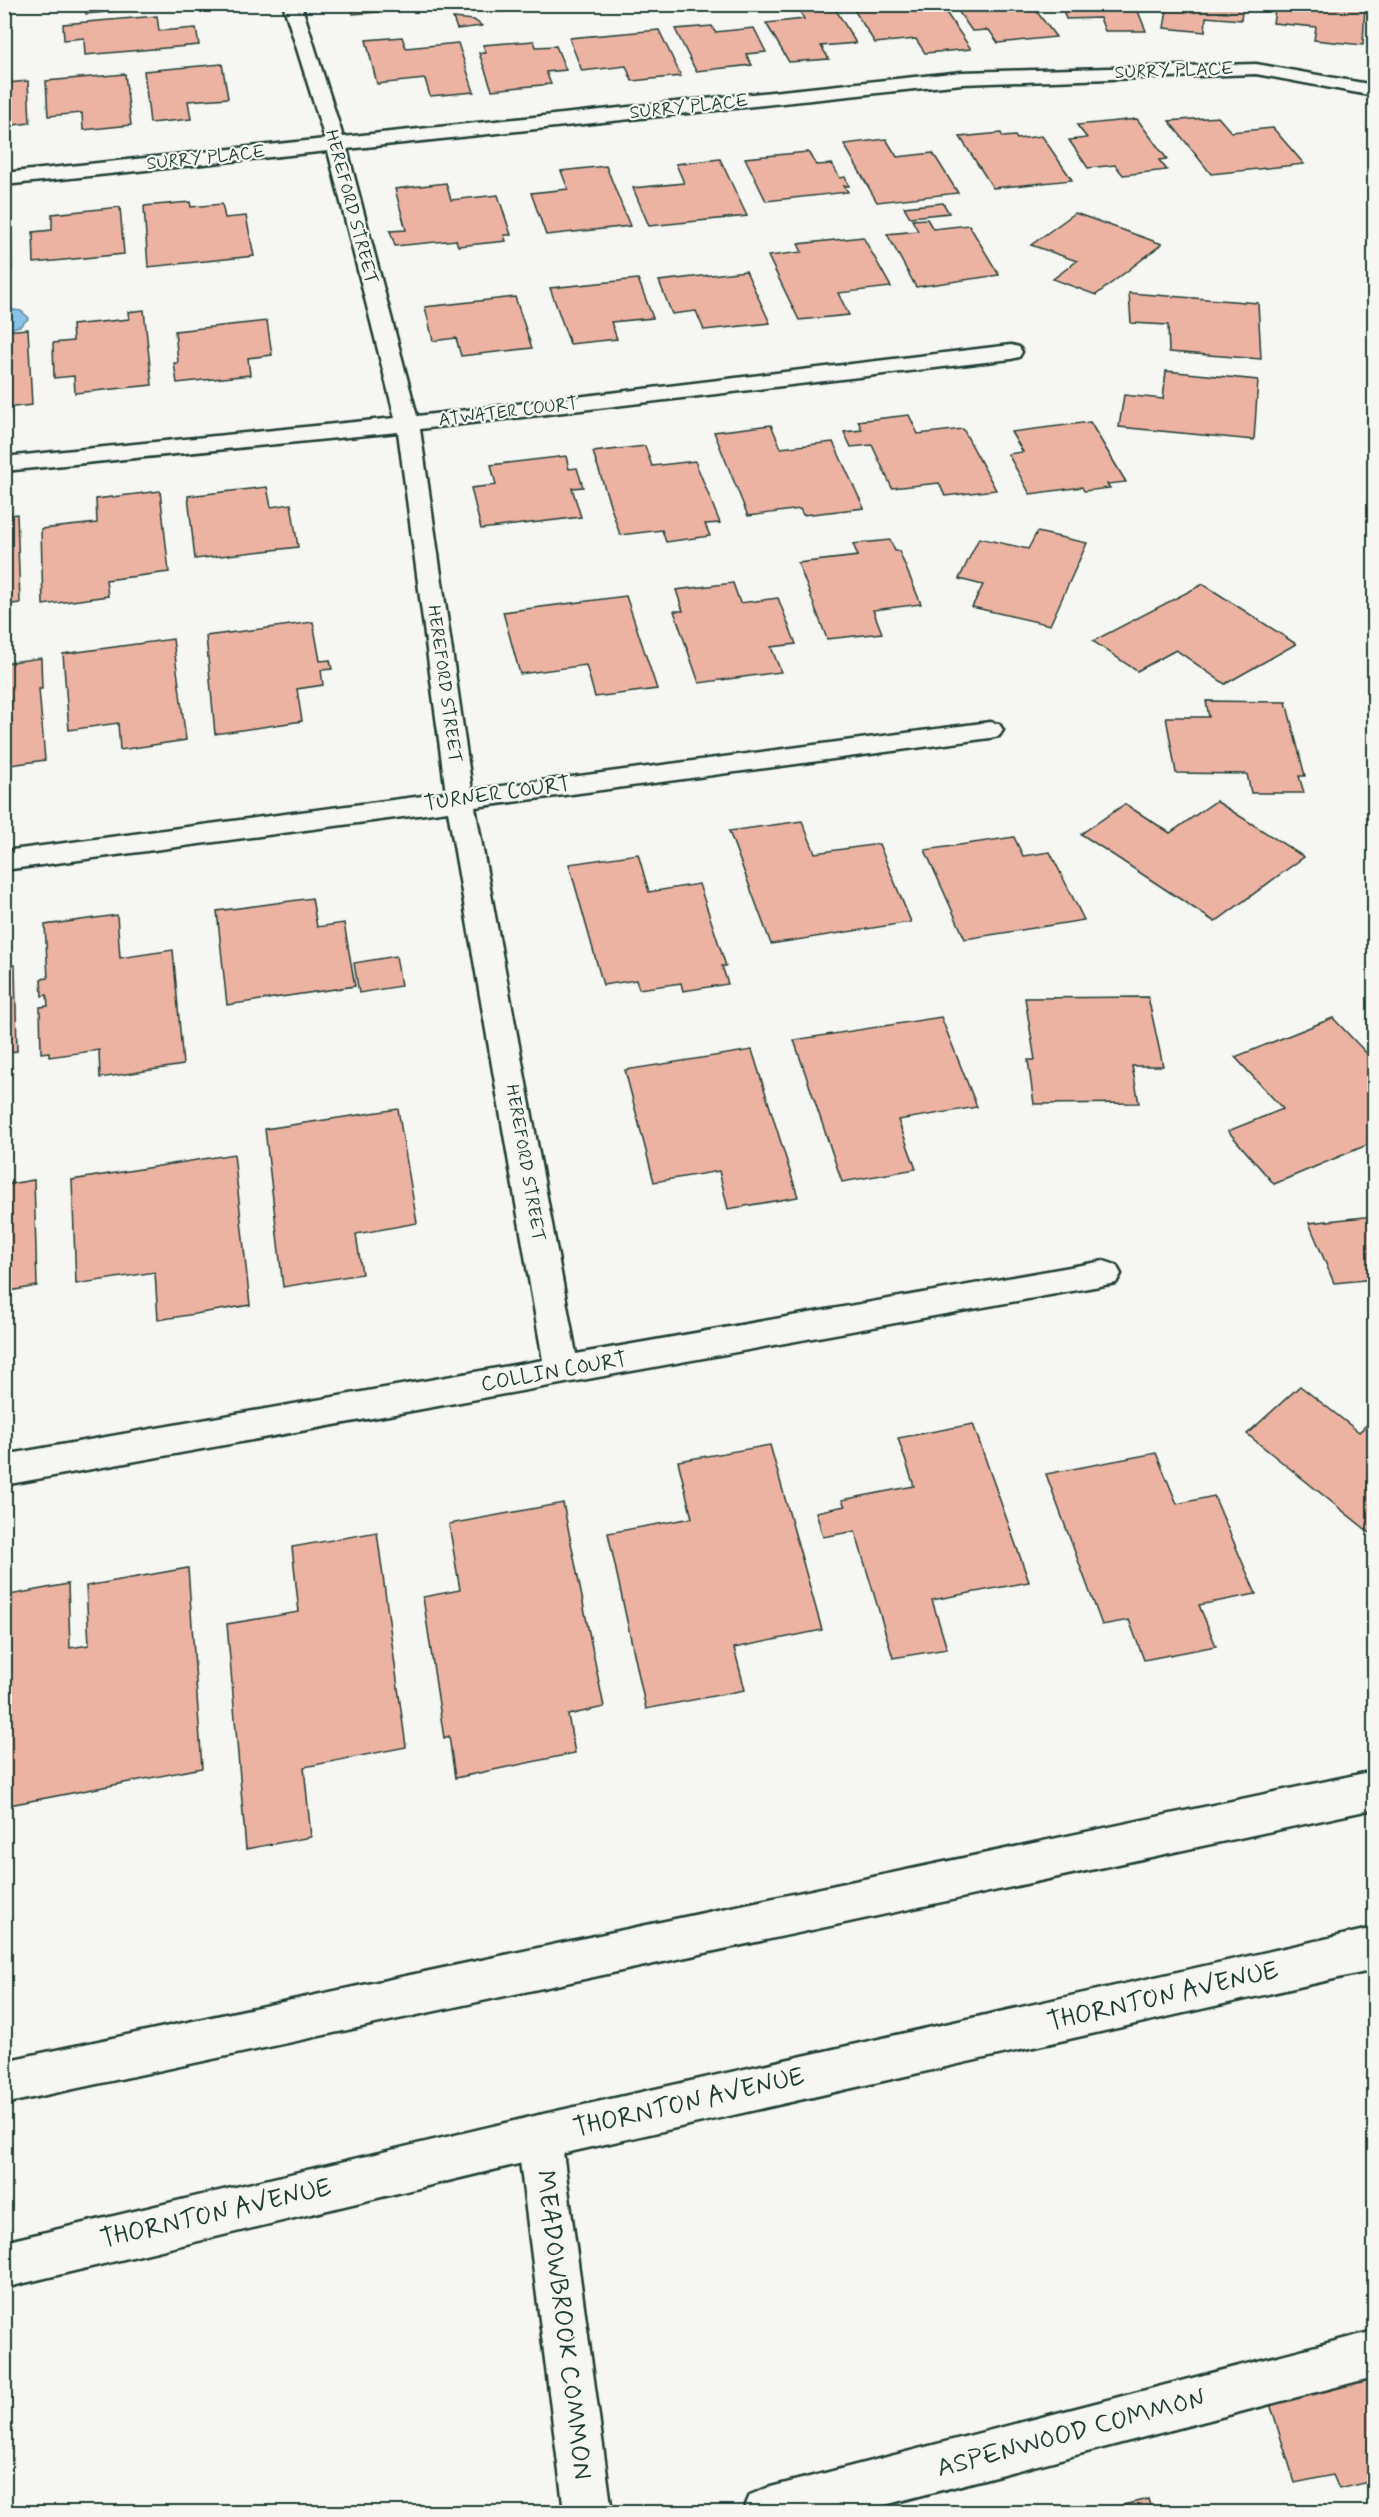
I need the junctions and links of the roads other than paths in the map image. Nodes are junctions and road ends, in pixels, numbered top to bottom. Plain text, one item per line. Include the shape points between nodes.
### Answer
1 (292, 4) edge
2 (1374, 90) edge
3 (336, 145) junction
4 (4, 179) edge
5 (1011, 352) dead end
6 (408, 424) junction
7 (4, 464) edge
8 (990, 730) dead end
9 (460, 799) junction
10 (4, 861) edge
11 (1104, 1274) dead end
12 (562, 1371) junction
13 (4, 1470) edge
14 (1374, 1790) edge
15 (1374, 1949) edge
16 (4, 2083) edge
17 (538, 2137) junction
18 (4, 2265) edge
19 (1374, 2354) edge
20 (588, 2512) edge
21 (767, 2512) edge

1 - 3 street, HEREFORD STREET
2 - 3 street, SURRY PLACE via 1256,69 962,78
3 - 4 street, SURRY PLACE
3 - 6 street, HEREFORD STREET
5 - 6 street, ATWATER COURT
6 - 7 street, ATWATER COURT
6 - 9 street, HEREFORD STREET
8 - 9 street, TURNER COURT
9 - 10 street, TURNER COURT
9 - 12 street, HEREFORD STREET
11 - 12 street, COLLIN COURT
12 - 13 street, COLLIN COURT
14 - 16 street
15 - 17 street, THORNTON AVENUE
17 - 18 street, THORNTON AVENUE
17 - 20 street, MEADOWBROOK COMMON
19 - 21 street, ASPENWOOD COMMON

